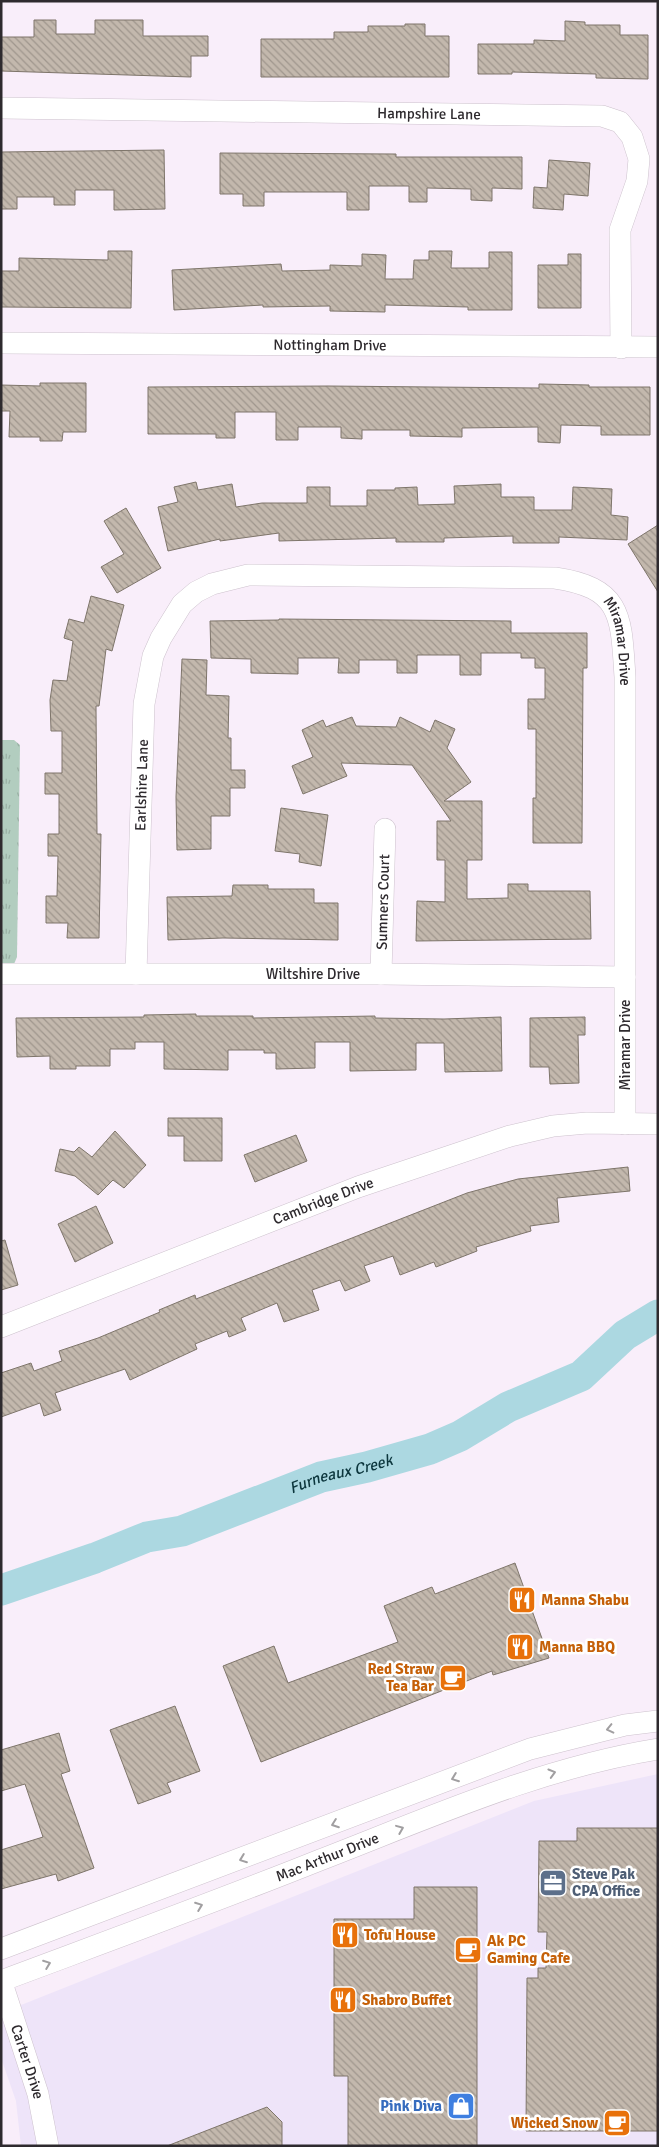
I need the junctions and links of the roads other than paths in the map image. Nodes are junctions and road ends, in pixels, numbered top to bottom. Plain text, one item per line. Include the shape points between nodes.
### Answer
1 (1, 108) edge
2 (1, 343) edge
3 (658, 347) edge
4 (620, 348) junction
5 (182, 604) joint
6 (385, 829) dead end
7 (1, 974) edge
8 (136, 974) junction
9 (381, 974) junction
10 (625, 977) junction
11 (625, 1124) junction
12 (658, 1124) edge
13 (1, 1327) edge
14 (658, 1721) edge
15 (658, 1749) edge
16 (288, 1842) junction
17 (299, 1869) junction
18 (1, 1949) edge
19 (1, 1980) edge
20 (48, 2146) edge

1 - 4 street, Hampshire Lane via 602,116 620,122 632,137 639,159 637,181 620,230
2 - 4 street, Nottingham Drive
3 - 4 street, Nottingham Drive
5 - 8 street, Earlshire Lane via 153,656 144,704
5 - 10 street, Miramar Drive via 212,584 248,576 555,578 577,581 601,592 611,602 622,636 625,677
6 - 9 street, Sumners Court
7 - 8 street, Wiltshire Drive
8 - 9 street, Wiltshire Drive
9 - 10 street, Wiltshire Drive
10 - 11 street, Miramar Drive
11 - 12 street, Cambridge Drive
11 - 13 street, Cambridge Drive via 553,1126 510,1136 358,1187
14 -> 16 street, Mac Arthur Drive via 625,1725 530,1749
17 -> 15 street, Mac Arthur Drive via 550,1773
16 - 17 street
16 -> 18 street, Mac Arthur Drive
19 -> 17 street, Mac Arthur Drive
19 - 20 street, Carter Drive via 38,2094

